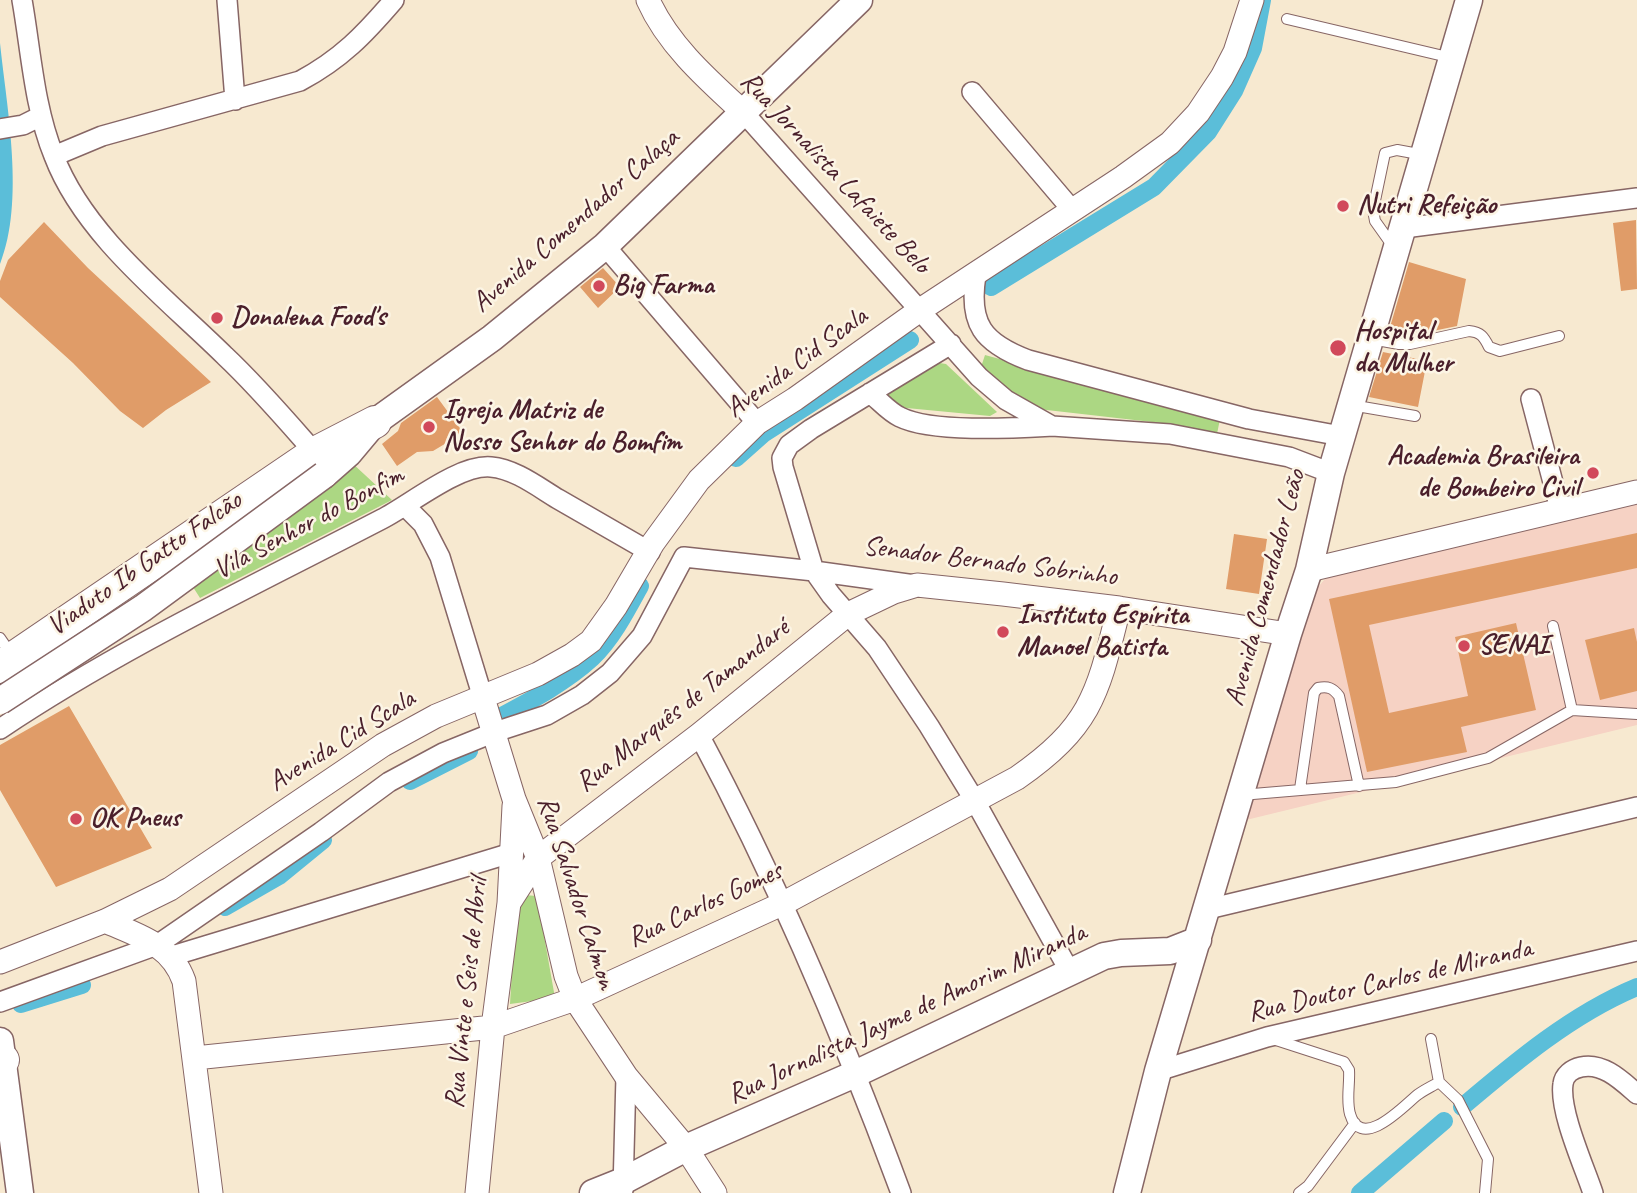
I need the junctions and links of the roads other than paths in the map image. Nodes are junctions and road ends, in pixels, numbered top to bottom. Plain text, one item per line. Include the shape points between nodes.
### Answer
1 (22, 0) edge
2 (227, 0) edge
3 (394, 0) edge
4 (648, 0) edge
5 (859, 0) edge
6 (1252, 0) edge
7 (1469, 0) edge
8 (1287, 19) dead end
9 (1452, 59) junction
10 (972, 92) dead end
11 (234, 100) junction
12 (41, 116) junction
13 (737, 120) junction
14 (5, 128) edge
15 (1424, 155) junction
16 (54, 156) junction
17 (1637, 198) edge
18 (1073, 211) junction
19 (1400, 240) junction
20 (605, 246) junction
21 (976, 275) junction
22 (920, 310) junction
23 (1559, 336) dead end
24 (1370, 339) junction
25 (951, 344) junction
26 (870, 393) junction
27 (1531, 399) dead end
28 (1351, 405) junction
29 (1415, 416) dead end
30 (1249, 419) junction
31 (375, 422) joint
32 (757, 424) junction
33 (1052, 426) junction
34 (1341, 436) junction
35 (1243, 448) junction
36 (319, 464) junction
37 (1331, 473) junction
38 (1637, 492) edge
39 (406, 507) junction
40 (1560, 509) junction
41 (650, 552) junction
42 (1310, 570) junction
43 (814, 571) junction
44 (917, 585) junction
45 (1119, 608) junction
46 (848, 614) junction
47 (1553, 626) dead end
48 (1288, 634) junction
49 (10, 653) edge
50 (60, 689) junction
51 (483, 698) junction
52 (0, 701) edge
53 (1572, 710) junction
54 (1637, 714) edge
55 (0, 729) edge
56 (495, 732) junction
57 (699, 735) junction
58 (1359, 786) junction
59 (1300, 789) junction
60 (1241, 795) junction
61 (514, 799) junction
62 (975, 800) junction
63 (1637, 807) edge
64 (511, 853) junction
65 (538, 858) junction
66 (509, 903) junction
67 (784, 903) junction
68 (1208, 909) junction
69 (106, 921) junction
70 (1198, 940) junction
71 (164, 950) junction
72 (1637, 951) edge
73 (0, 962) edge
74 (1070, 972) junction
75 (575, 999) junction
76 (0, 1002) edge
77 (493, 1027) junction
78 (1267, 1037) junction
79 (1431, 1039) dead end
80 (1, 1053) edge
81 (195, 1058) junction
82 (1158, 1071) junction
83 (855, 1074) junction
84 (626, 1076) junction
85 (1439, 1082) junction
86 (1637, 1094) edge
87 (1355, 1123) junction
88 (686, 1149) junction
89 (623, 1187) edge
90 (20, 1193) edge
91 (211, 1193) edge
92 (477, 1193) edge
93 (593, 1193) edge
94 (715, 1193) edge
95 (901, 1193) edge
96 (1127, 1193) edge
97 (1299, 1193) edge
98 (1485, 1193) edge
99 (1593, 1193) edge

1 - 12 street
2 - 11 street
3 - 11 street via 327,67 300,81
4 - 13 street, Rua Jornalista Lafaiete Belo via 664,30
5 - 13 main road, Avenida Comendador Calaça
6 - 18 street, Avenida Cid Scala via 1235,52 1198,113 1170,143
7 - 9 main road, Avenida Comendador Leão
8 - 9 lane
9 - 15 main road, Avenida Comendador Leão
10 - 18 street
11 - 16 street via 102,136
12 - 14 street
12 - 16 street
13 - 20 main road, Avenida Comendador Calaça
13 - 22 street, Rua Jornalista Lafaiete Belo
15 - 19 main road, Avenida Comendador Leão
15 - 19 lane via 1397,150 1385,153 1373,210 1375,221
16 - 36 street via 99,233 247,377
17 - 19 street
18 - 21 street, Avenida Cid Scala
19 - 24 main road, Avenida Comendador Leão
20 - 31 main road, Avenida Comendador Calaça via 492,338
20 - 32 street
21 - 22 street, Avenida Cid Scala
21 - 30 street via 973,293 982,330 992,344 1006,352
22 - 25 street, Rua Jornalista Lafaiete Belo
22 - 32 street, Avenida Cid Scala
23 - 24 lane via 1500,351 1489,347 1476,331 1410,344
24 - 28 main road, Avenida Comendador Leão
25 - 26 street
25 - 33 street, Rua Jornalista Lafaiete Belo via 991,388
26 - 33 street via 900,417 922,424 1007,429
26 - 43 street via 789,445 782,458
27 - 40 street
28 - 29 lane
28 - 34 main road, Avenida Comendador Leão
30 - 34 street
30 - 35 street
31 - 36 highway
32 - 41 street, Avenida Cid Scala via 699,480
33 - 35 street via 1170,434
34 - 37 main road, Avenida Comendador Leão
35 - 37 street via 1289,457
36 - 49 highway
36 - 52 main road, Viaduto Ib Gatto Falcão, bridge via 143,608
37 - 42 main road, Avenida Comendador Leão
38 - 40 street
39 - 41 street, Vila Senhor do Bonfim via 461,473 494,467 521,477
39 - 50 street, Vila Senhor do Bonfim via 221,600
39 - 51 street via 423,524 440,557
40 - 42 street
41 - 51 street, Avenida Cid Scala via 591,641 538,674
42 - 48 main road, Avenida Comendador Leão
43 - 44 street, Senador Bernado Sobrinho
43 - 46 street
43 - 56 street, Senador Bernado Sobrinho via 684,556 642,636 610,674 547,715
44 - 45 street, Senador Bernado Sobrinho
44 - 46 street, Rua Marquês de Tamandaré
45 - 48 street, Senador Bernado Sobrinho
45 - 62 street, Rua Carlos Gomes via 1102,676 1080,722 1041,761
46 - 57 street, Rua Marquês de Tamandaré
46 - 62 street via 877,648
47 - 53 lane
48 - 60 main road, Avenida Comendador Leão
49 - 50 street
50 - 55 street, Vila Senhor do Bonfim
51 - 56 street, Rua Salvador Calmon
51 - 69 street, Avenida Cid Scala via 436,716 383,745 170,889
53 - 54 lane
53 - 58 lane via 1488,758 1396,782
56 - 61 street, Rua Salvador Calmon
56 - 71 street via 388,782
57 - 65 street, Rua Marquês de Tamandaré
57 - 67 street
58 - 59 lane
58 - 59 lane via 1339,696 1326,687 1314,693
59 - 60 lane
60 - 68 main road, Avenida Comendador Leão
61 - 64 street, Rua Vinte e Seis de Abril
61 - 65 street, Rua Salvador Calmon
62 - 67 street, Rua Carlos Gomes
62 - 74 street
63 - 68 street
64 - 66 street, Rua Vinte e Seis de Abril
64 - 71 street
65 - 66 street, Rua Marquês de Tamandaré
65 - 75 street, Rua Salvador Calmon
66 - 77 street, Rua Vinte e Seis de Abril
67 - 75 street, Rua Carlos Gomes
67 - 83 street
68 - 70 main road, Avenida Comendador Leão
69 - 71 street
69 - 73 street, Avenida Cid Scala
70 - 74 main road, Rua Jornalista Jayme de Amorim Miranda via 1170,951 1104,956
70 - 82 main road, Avenida Comendador Leão
71 - 76 street
71 - 81 street via 180,968 184,981
72 - 78 street, Rua Doutor Carlos de Miranda
74 - 83 main road, Rua Jornalista Jayme de Amorim Miranda
75 - 77 street, Rua Carlos Gomes
75 - 84 street, Rua Salvador Calmon
77 - 81 street, Rua Carlos Gomes
77 - 92 street, Rua Vinte e Seis de Abril
78 - 82 street, Rua Doutor Carlos de Miranda
78 - 87 lane via 1343,1062 1349,1070 1347,1097
79 - 85 lane
80 - 90 main road
81 - 91 street
82 - 96 main road, Avenida Comendador Leão
83 - 88 main road, Rua Jornalista Jayme de Amorim Miranda
83 - 95 street
84 - 88 street, Rua Salvador Calmon
84 - 89 street
85 - 87 lane via 1390,1120 1375,1127
85 - 98 lane via 1458,1100 1488,1160
86 - 99 street via 1614,1074 1586,1066 1576,1068 1563,1083 1568,1121
87 - 97 lane
88 - 89 main road, Rua Jornalista Jayme de Amorim Miranda
88 - 94 street, Rua Salvador Calmon
89 - 93 main road, Rua Jornalista Jayme de Amorim Miranda

